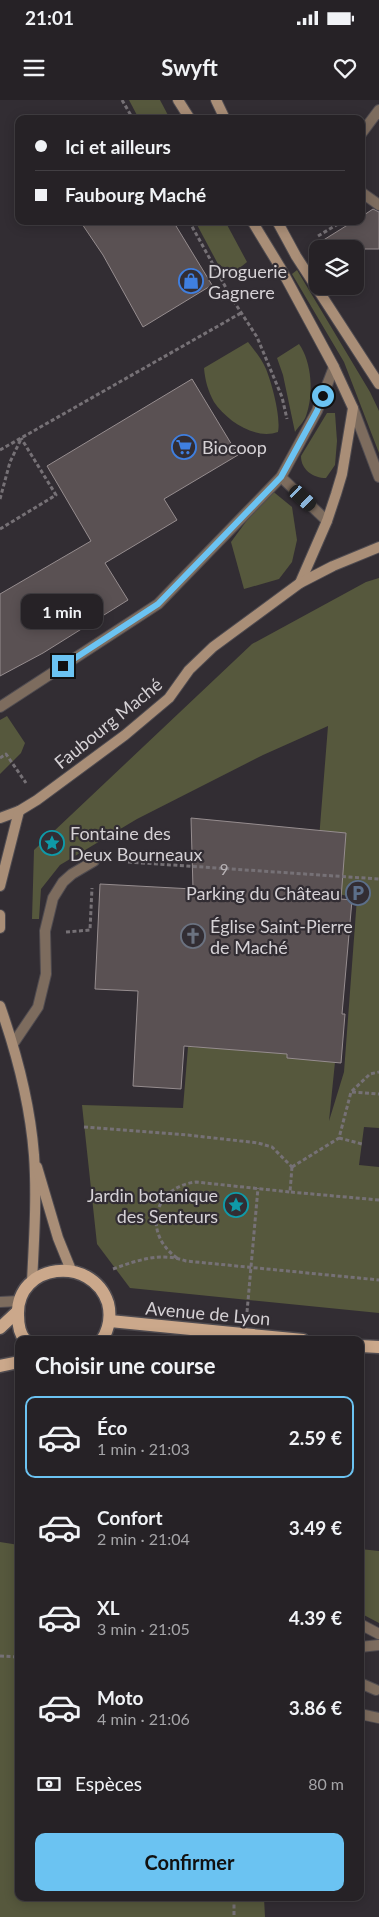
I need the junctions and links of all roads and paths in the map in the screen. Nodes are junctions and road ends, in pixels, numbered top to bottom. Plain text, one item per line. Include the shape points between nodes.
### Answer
1 (122, 100) edge
2 (178, 100) edge
3 (216, 100) edge
4 (379, 110) edge
5 (130, 115) edge
6 (187, 115) edge
7 (223, 115) edge
8 (365, 129) edge
9 (365, 195) edge
10 (379, 205) edge
11 (191, 225) edge
12 (254, 225) edge
13 (279, 225) edge
14 (336, 225) edge
15 (318, 236) dead end
16 (242, 313) junction
17 (334, 367) junction
18 (379, 384) edge
19 (353, 408) junction
20 (21, 438) junction
21 (0, 450) edge
22 (295, 452) junction
23 (281, 477) junction
24 (379, 477) edge
25 (0, 499) edge
26 (327, 521) junction
27 (0, 529) edge
28 (379, 548) edge
29 (300, 583) junction
30 (0, 707) edge
31 (0, 758) edge
32 (37, 800) junction
33 (19, 811) junction
34 (0, 818) edge
35 (94, 862) joint
36 (128, 862) dead end
37 (379, 879) edge
38 (0, 886) edge
39 (0, 915) edge
40 (0, 928) edge
41 (73, 932) dead end
42 (0, 1006) edge
43 (14, 1044) junction
44 (379, 1072) edge
45 (351, 1092) junction
46 (379, 1094) edge
47 (84, 1127) dead end
48 (340, 1138) junction
49 (362, 1144) dead end
50 (34, 1156) junction
51 (292, 1167) junction
52 (258, 1188) junction
53 (290, 1192) junction
54 (379, 1200) edge
55 (178, 1258) junction
56 (251, 1268) junction
57 (71, 1270) junction
58 (89, 1277) junction
59 (379, 1280) edge
60 (32, 1282) junction
61 (0, 1302) edge
62 (19, 1306) junction
63 (110, 1321) junction
64 (0, 1328) edge
65 (245, 1334) junction
66 (23, 1336) edge
67 (104, 1336) edge
68 (265, 1336) edge
69 (364, 1346) edge
70 (379, 1348) edge
71 (15, 1363) edge
72 (0, 1366) edge
73 (364, 1626) edge
74 (379, 1634) edge
75 (379, 1645) edge
76 (364, 1647) edge
77 (0, 1656) edge
78 (15, 1657) edge
79 (364, 1685) edge
80 (376, 1690) dead end
81 (364, 1715) edge
82 (379, 1718) edge
83 (234, 1901) edge
84 (234, 1917) edge

1 - 5 path
2 - 6 main road
3 - 7 main road
4 - 8 street
9 - 10 street
11 - 16 path
12 - 17 main road
13 - 18 main road
14 - 15 path
16 - 20 path
16 - 22 path via 282,397
17 - 19 main road
17 - 22 street via 317,411
19 - 24 street
19 - 26 main road via 342,474
20 - 21 path
20 - 25 path via 10,462
20 - 27 path via 56,495
22 - 23 street
23 - 26 street
23 - 30 street via 158,604
26 - 29 main road
28 - 29 main road, Faubourg Maché
29 - 32 main road, Faubourg Maché via 213,647 169,698
31 - 32 path via 6,754
32 - 33 main road, Faubourg Maché
33 - 34 main road, Faubourg Maché
33 - 38 main road
35 - 41 path via 90,930
35 - 43 street via 72,874 53,898 45,931 46,974 38,1008
36 - 37 path
39 - 40 main road
42 - 43 main road
43 - 50 main road via 27,1102
44 - 45 path via 370,1074
45 - 46 path
45 - 48 path
47 - 51 path via 258,1143 272,1147
48 - 49 path
48 - 51 path
50 - 57 main road
50 - 60 main road
51 - 53 path
52 - 53 path
52 - 55 path via 196,1182 174,1189 161,1203 156,1226 164,1245
52 - 56 path
53 - 54 path
55 - 56 path
55 - 58 path via 155,1256
56 - 59 path
56 - 65 path
57 - 58 main road
57 - 60 main road via 43,1274
58 - 63 main road via 105,1296
60 - 62 main road
61 - 62 street
62 - 64 main road
62 - 66 main road via 18,1324
63 - 65 main road, Avenue de Lyon
63 - 67 main road
65 - 68 main road, Avenue de Lyon
69 - 70 main road
71 - 72 main road
73 - 74 street
75 - 76 street
77 - 78 path
79 - 80 street
81 - 82 street
83 - 84 path

